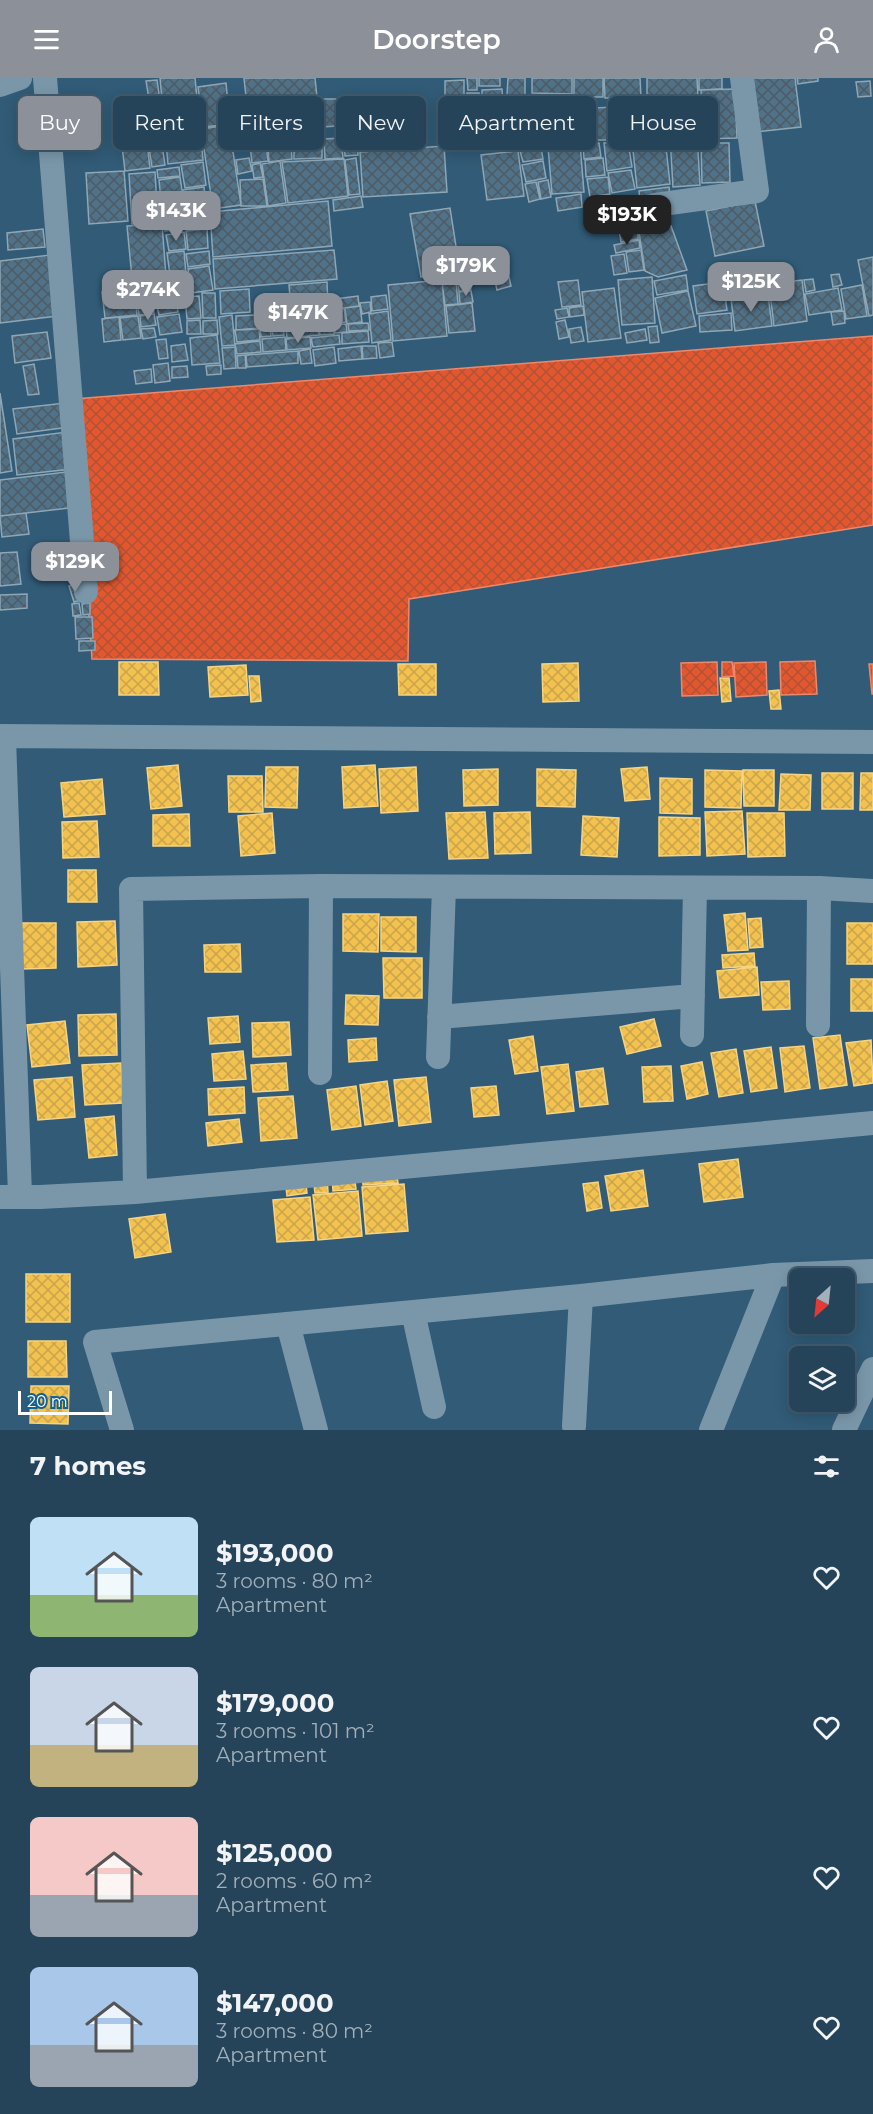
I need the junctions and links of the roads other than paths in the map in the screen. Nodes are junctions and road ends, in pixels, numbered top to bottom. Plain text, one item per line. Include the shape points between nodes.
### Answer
1 (20, 78) edge
2 (45, 78) edge
3 (742, 78) edge
4 (0, 85) edge
5 (655, 205) dead end
6 (86, 592) dead end
7 (2, 737) edge
8 (873, 742) edge
9 (321, 886) junction
10 (444, 886) junction
11 (695, 888) junction
12 (819, 888) junction
13 (873, 891) edge
14 (693, 996) junction
15 (439, 1017) junction
16 (818, 1025) dead end
17 (692, 1035) dead end
18 (438, 1057) dead end
19 (320, 1073) dead end
20 (873, 1123) edge
21 (135, 1192) junction
22 (10, 1196) edge
23 (873, 1271) edge
24 (773, 1275) junction
25 (581, 1296) junction
26 (413, 1312) junction
27 (288, 1324) junction
28 (873, 1369) edge
29 (434, 1407) dead end
30 (574, 1426) dead end
31 (122, 1430) edge
32 (316, 1430) edge
33 (711, 1430) edge
34 (844, 1430) edge

1 - 4 street
2 - 6 street
3 - 5 street via 757,191
7 - 8 street
7 - 22 street
9 - 10 street
9 - 19 street
9 - 21 street via 131,889
10 - 11 street
10 - 15 street
11 - 12 street
11 - 14 street
12 - 13 street
12 - 16 street
14 - 15 street
14 - 17 street
15 - 18 street
20 - 21 street
21 - 22 street
23 - 24 street
24 - 25 street
24 - 33 street
25 - 26 street
25 - 30 street
26 - 27 street
26 - 29 street
27 - 31 street via 95,1342
27 - 32 street
28 - 34 street

